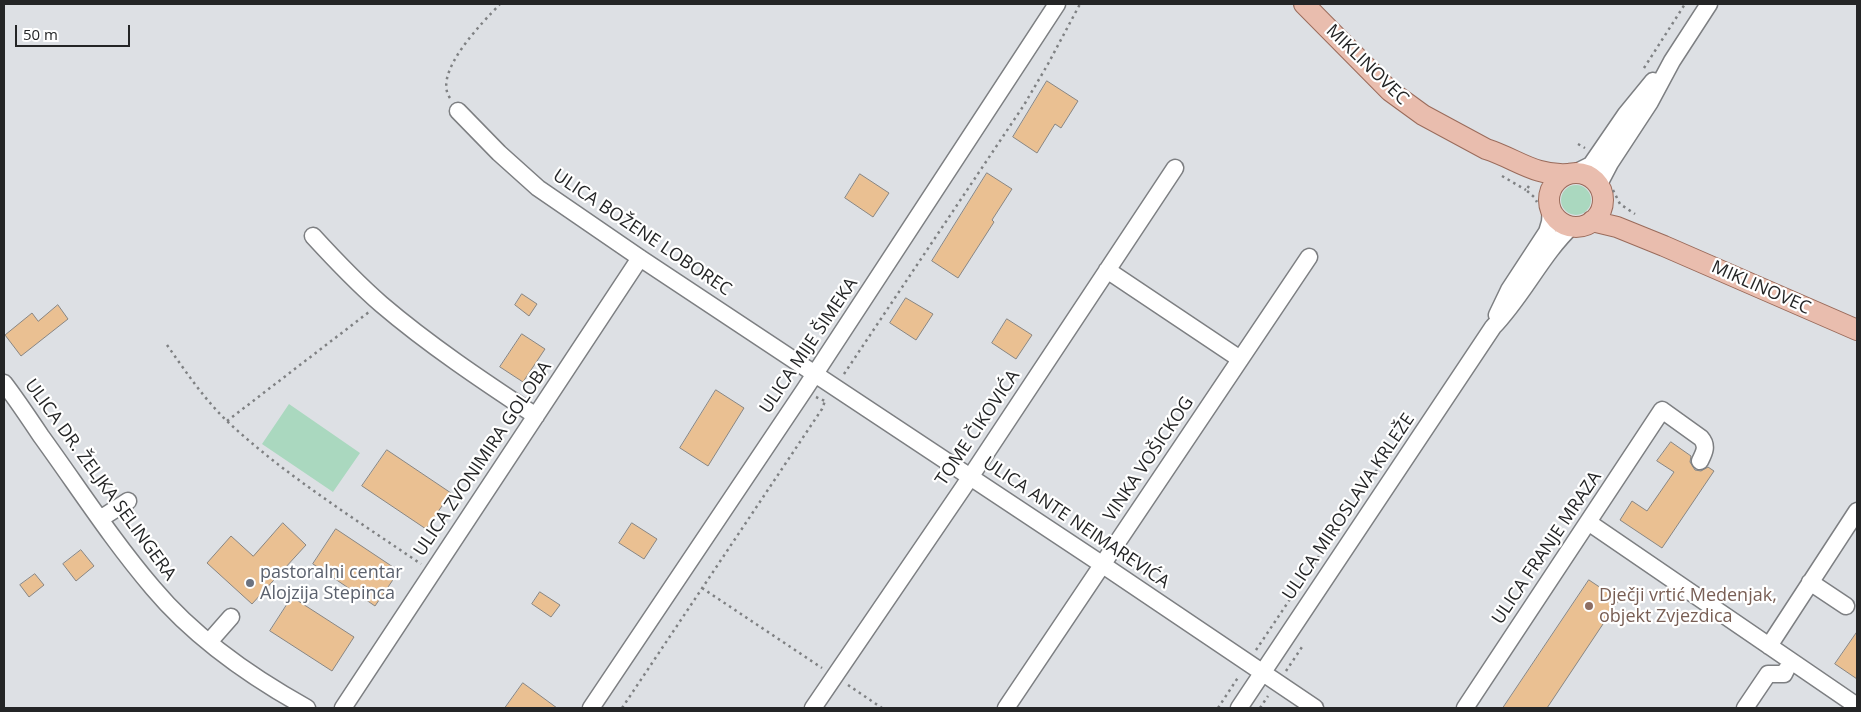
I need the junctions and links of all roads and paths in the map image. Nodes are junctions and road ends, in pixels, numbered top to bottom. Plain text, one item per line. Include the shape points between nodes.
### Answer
1 (500, 4) edge
2 (1057, 4) edge
3 (1080, 4) edge
4 (1304, 4) edge
5 (1709, 4) edge
6 (1672, 61) junction
7 (458, 111) joint
8 (1578, 144) dead end
9 (1486, 149) junction
10 (1599, 156) junction
11 (1175, 168) dead end
12 (1571, 173) junction
13 (1605, 190) junction
14 (1550, 204) junction
15 (1636, 214) dead end
16 (1592, 221) junction
17 (1572, 226) junction
18 (313, 236) dead end
19 (1664, 246) junction
20 (1309, 257) dead end
21 (640, 258) junction
22 (1107, 270) junction
23 (382, 304) junction
24 (1493, 327) junction
25 (1857, 330) edge
26 (167, 345) dead end
27 (1240, 359) junction
28 (815, 373) junction
29 (4, 383) edge
30 (835, 386) junction
31 (536, 416) junction
32 (227, 421) junction
33 (1386, 456) dead end
34 (1700, 462) dead end
35 (970, 476) junction
36 (128, 502) dead end
37 (1857, 511) edge
38 (100, 519) junction
39 (1588, 522) junction
40 (1103, 565) junction
41 (433, 570) junction
42 (1810, 582) junction
43 (702, 587) junction
44 (1846, 606) dead end
45 (231, 616) dead end
46 (208, 642) junction
47 (1768, 646) junction
48 (1248, 662) junction
49 (1786, 670) dead end
50 (1263, 673) junction
51 (834, 676) junction
52 (1857, 706) edge
53 (307, 708) edge
54 (343, 708) edge
55 (591, 708) edge
56 (622, 708) edge
57 (813, 708) edge
58 (882, 708) edge
59 (1006, 708) edge
60 (1218, 708) edge
61 (1239, 708) edge
62 (1315, 708) edge
63 (1465, 708) edge
64 (1745, 708) edge

1 - 7 path via 471,37 446,79 446,93
2 - 28 street, ULICA MIJE ŠIMEKA
3 - 30 path via 1024,105
4 - 9 main road, MIKLINOVEC via 1395,95 1423,115
5 - 6 street
6 - 10 street via 1638,99
6 - 13 street via 1610,163
7 - 21 street, ULICA BOŽENE LOBOREC via 538,188
8 - 10 path
9 - 12 main road, MIKLINOVEC via 1538,172 1554,175
9 - 14 main road, MIKLINOVEC via 1532,182
10 - 12 street via 1592,165
11 - 22 street, TOME ČIKOVIĆA
12 - 13 main road via 1592,178
12 - 14 main road via 1555,183
13 - 15 path
13 - 16 main road via 1598,216
13 - 19 main road, MIKLINOVEC via 1617,213
14 - 17 main road via 1559,220
14 - 24 street, ULICA MIROSLAVA KRLEŽE via 1547,232 1509,290
16 - 17 main road
16 - 19 main road, MIKLINOVEC via 1618,227
17 - 24 street, ULICA MIROSLAVA KRLEŽE
18 - 23 street
19 - 25 main road, MIKLINOVEC
20 - 27 street, VINKA VOŠICKOG
21 - 28 street, ULICA BOŽENE LOBOREC
21 - 31 street, ULICA ZVONIMIRA GOLOBA
22 - 27 street
22 - 35 street, TOME ČIKOVIĆA
23 - 31 street via 451,358
23 - 32 path
24 - 50 street, ULICA MIROSLAVA KRLEŽE
26 - 32 path via 193,383
27 - 40 street, VINKA VOŠICKOG
28 - 30 street, ULICA ANTE NEIMAREVIĆA
28 - 55 street, ULICA MIJE ŠIMEKA
29 - 38 street, ULICA DR. ŽELJKA SELINGERA
30 - 35 street, ULICA ANTE NEIMAREVIĆA
30 - 43 path
31 - 41 street, ULICA ZVONIMIRA GOLOBA
32 - 41 path via 276,464
33 - 48 path
34 - 39 street, ULICA FRANJE MRAZA via 1705,442 1662,410
35 - 40 street, ULICA ANTE NEIMAREVIĆA
35 - 51 street, TOME ČIKOVIĆA
36 - 38 street
37 - 42 street
38 - 46 street, ULICA DR. ŽELJKA SELINGERA via 154,589
39 - 47 street
39 - 63 street, ULICA FRANJE MRAZA
40 - 48 street, ULICA ANTE NEIMAREVIĆA
40 - 59 street, VINKA VOŠICKOG
41 - 54 street, ULICA ZVONIMIRA GOLOBA
42 - 44 street
42 - 47 street
43 - 51 path
43 - 56 path
45 - 46 street
46 - 53 street, ULICA DR. ŽELJKA SELINGERA via 272,688
47 - 52 street
48 - 50 street, ULICA ANTE NEIMAREVIĆA
48 - 60 path
49 - 64 street via 1784,674 1768,674
50 - 61 street, ULICA MIROSLAVA KRLEŽE
50 - 62 street, ULICA ANTE NEIMAREVIĆA
51 - 57 street, TOME ČIKOVIĆA
51 - 58 path

